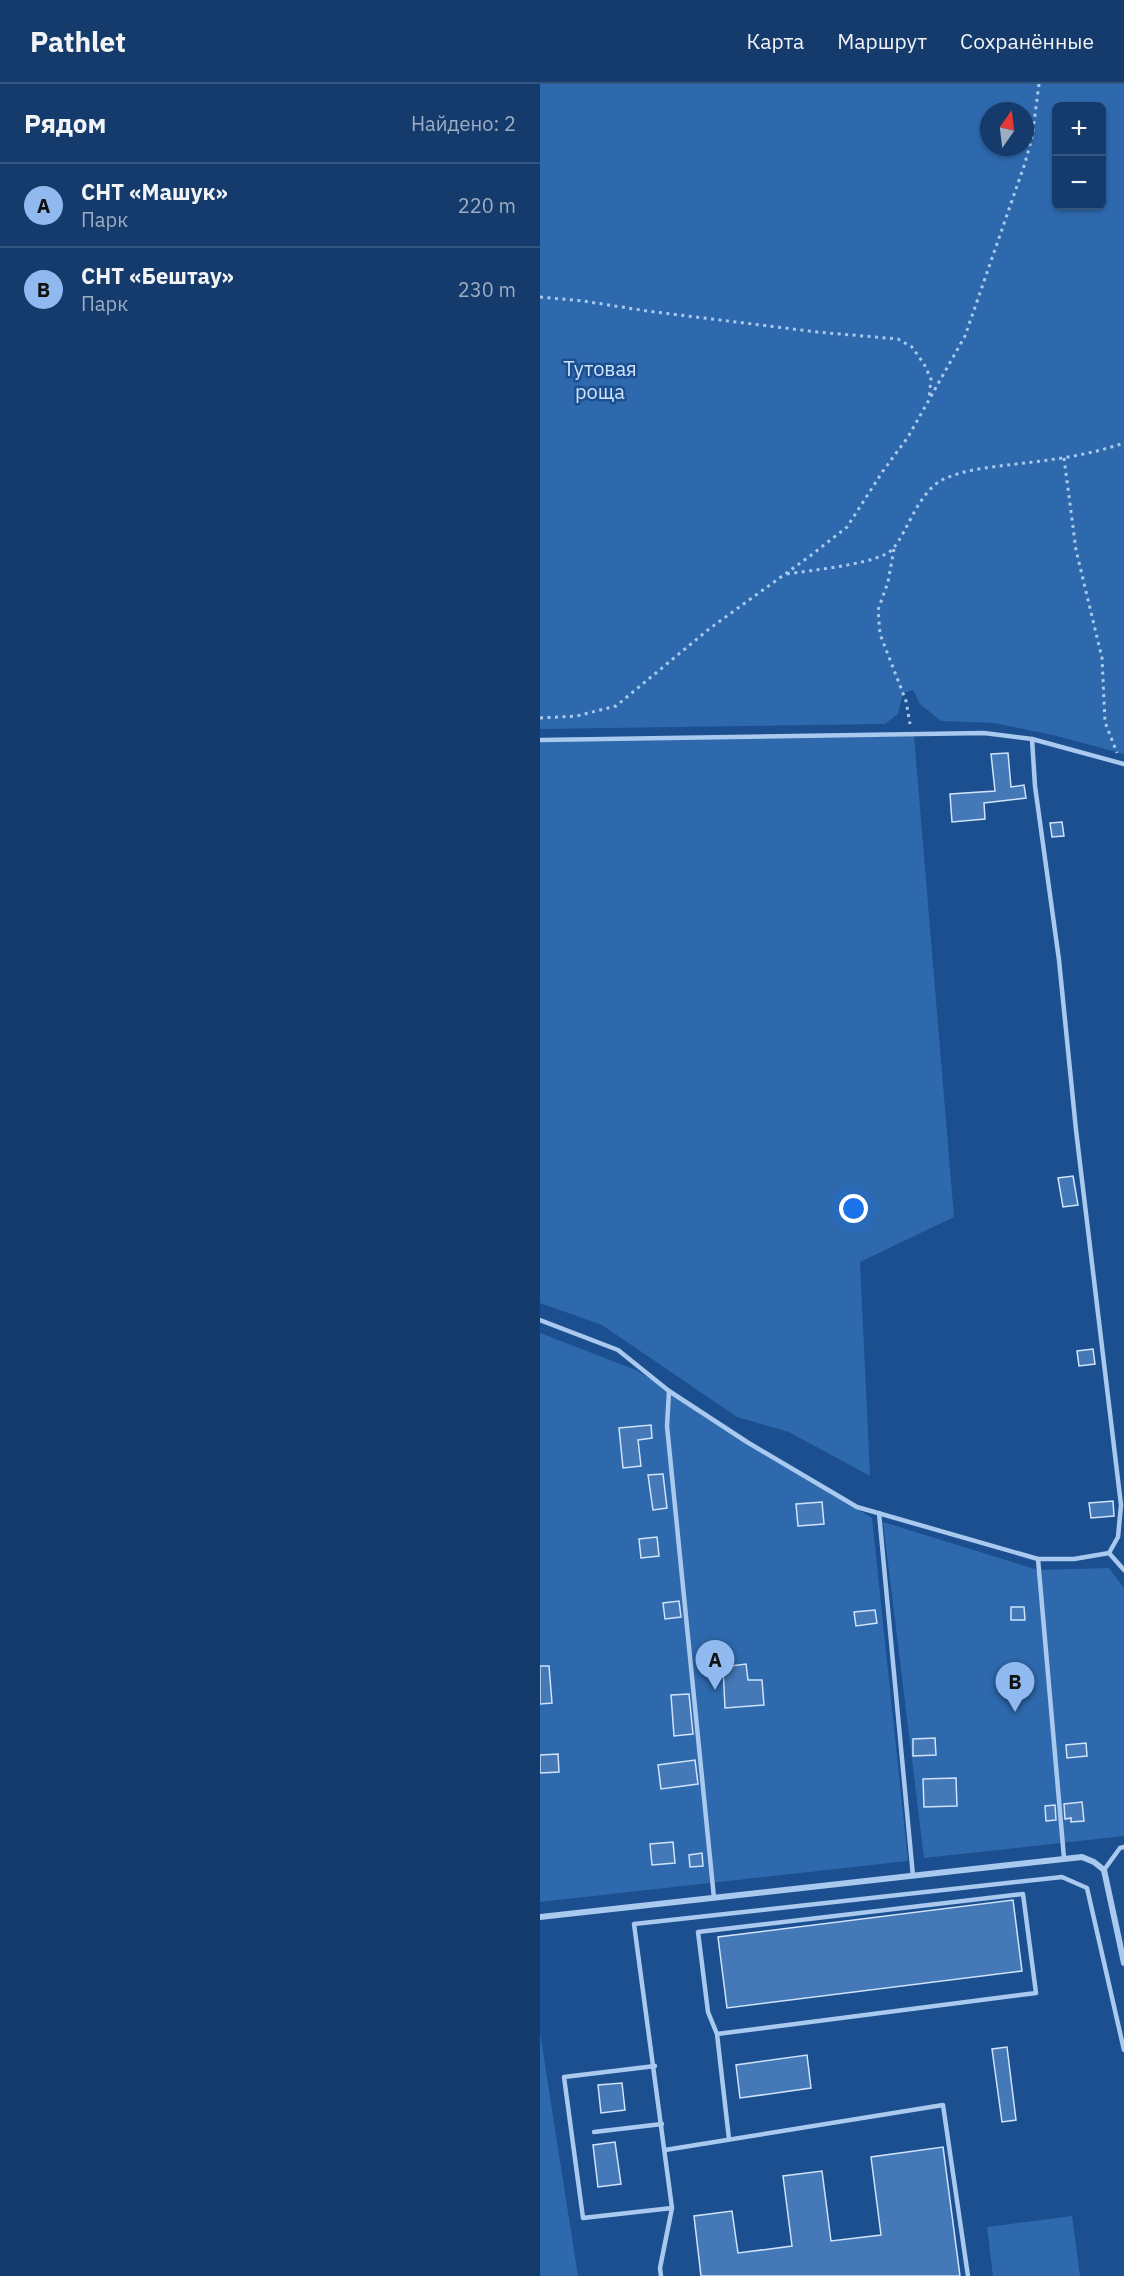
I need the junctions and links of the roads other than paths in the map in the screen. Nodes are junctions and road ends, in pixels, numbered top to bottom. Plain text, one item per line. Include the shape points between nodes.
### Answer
1 (1032, 739) junction
2 (540, 740) edge
3 (1124, 764) edge
4 (540, 1320) edge
5 (669, 1391) junction
6 (879, 1513) junction
7 (1109, 1553) junction
8 (1038, 1559) junction
9 (1124, 1570) edge
10 (1124, 1847) edge
11 (1064, 1858) junction
12 (1104, 1870) junction
13 (913, 1876) junction
14 (714, 1898) junction
15 (540, 1917) edge
16 (1124, 1963) edge
17 (717, 2034) junction
18 (1124, 2049) edge
19 (655, 2066) junction
20 (662, 2124) junction
21 (594, 2132) dead end
22 (729, 2139) junction
23 (665, 2150) junction
24 (672, 2208) junction
25 (661, 2276) edge
26 (968, 2276) edge

1 - 2 lane via 984,733
1 - 3 lane
1 - 7 lane via 1121,1504 1118,1537
4 - 5 lane via 618,1350
5 - 6 lane via 857,1508
5 - 14 lane via 667,1426
6 - 8 lane
6 - 13 lane
7 - 8 lane via 1074,1559
7 - 9 lane
8 - 11 lane
10 - 12 lane
11 - 12 street via 1082,1857
11 - 13 street
12 - 16 street
13 - 14 street
14 - 15 street
17 - 17 lane via 1036,1993 1023,1894 698,1932 708,2012
17 - 22 lane
18 - 19 lane via 1087,1888 1062,1877 634,1924
19 - 20 lane
19 - 24 lane via 564,2077 583,2218
20 - 21 lane
20 - 23 lane
22 - 23 lane
22 - 26 lane via 943,2105
23 - 24 lane
24 - 25 lane

